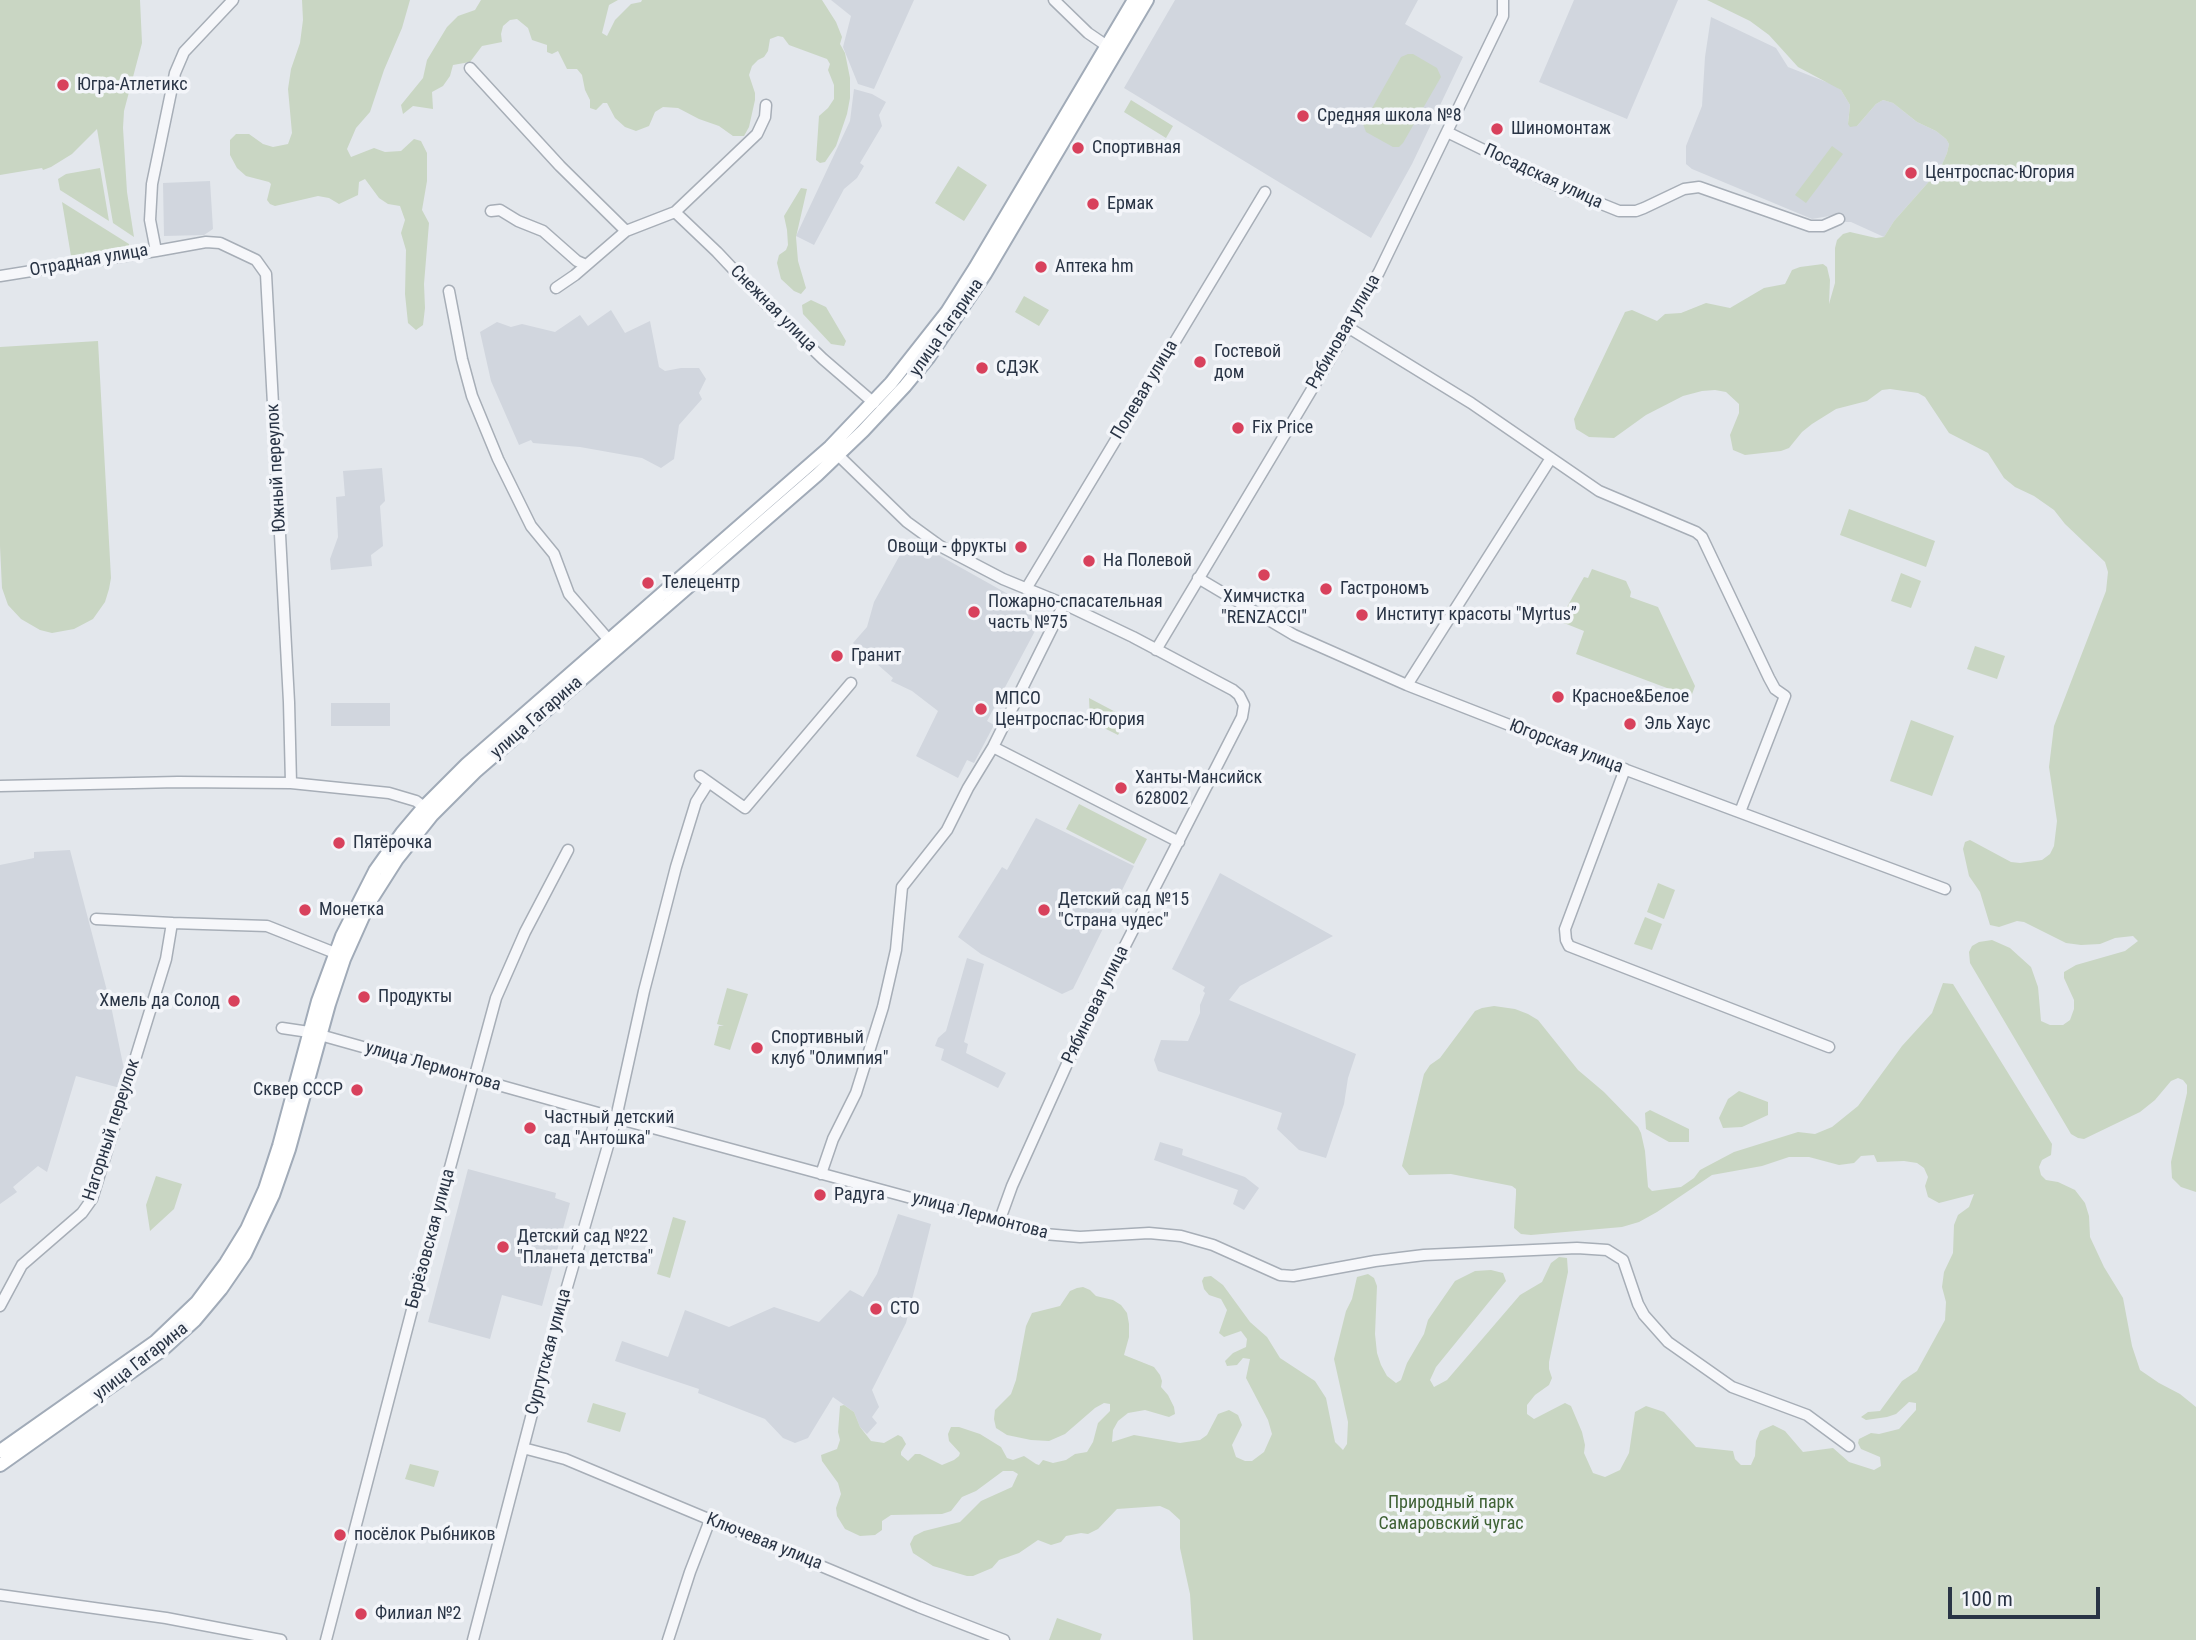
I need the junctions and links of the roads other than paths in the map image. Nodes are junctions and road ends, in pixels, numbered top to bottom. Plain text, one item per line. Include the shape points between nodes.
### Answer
1 (233, 0) edge
2 (1054, 0) edge
3 (1134, 0) edge
4 (1147, 0) edge
5 (1503, 0) edge
6 (1112, 49) junction
7 (470, 68) dead end
8 (766, 105) dead end
9 (1447, 132) junction
10 (1265, 192) dead end
11 (491, 211) dead end
12 (675, 212) junction
13 (1839, 219) dead end
14 (626, 231) junction
15 (156, 251) junction
16 (586, 265) junction
17 (0, 276) edge
18 (556, 288) dead end
19 (449, 291) dead end
20 (1349, 328) junction
21 (878, 407) junction
22 (834, 452) junction
23 (1552, 458) junction
24 (1198, 578) junction
25 (1026, 589) junction
26 (1064, 604) junction
27 (612, 644) junction
28 (1156, 650) junction
29 (851, 682) dead end
30 (1407, 685) junction
31 (993, 747) junction
32 (1625, 769) junction
33 (291, 783) junction
34 (0, 786) edge
35 (428, 811) junction
36 (1740, 812) junction
37 (1179, 842) junction
38 (568, 850) dead end
39 (1945, 889) dead end
40 (96, 919) dead end
41 (172, 923) junction
42 (335, 953) junction
43 (282, 1028) dead end
44 (314, 1034) junction
45 (1829, 1046) dead end
46 (474, 1079) junction
47 (616, 1118) junction
48 (821, 1174) junction
49 (999, 1222) junction
50 (0, 1306) edge
51 (1849, 1446) dead end
52 (523, 1448) junction
53 (0, 1451) edge
54 (0, 1465) edge
55 (710, 1520) junction
56 (0, 1595) edge
57 (281, 1640) edge
58 (326, 1640) edge
59 (473, 1640) edge
60 (668, 1640) edge
61 (1004, 1640) edge

1 - 15 street, Отрадная улица via 184,52 175,73 152,184 150,220
2 - 6 street
3 - 6 main road, улица Гагарина
4 - 6 main road, улица Гагарина
5 - 9 street, Рябиновая улица via 1503,16
6 - 21 main road, улица Гагарина via 955,320 928,358
7 - 14 street
8 - 12 street via 757,134
9 - 13 street, Посадская улица via 1619,211 1636,211 1699,187 1810,226
9 - 20 street, Рябиновая улица
10 - 25 street, Полевая улица
11 - 16 street via 500,210 543,231
12 - 14 street
12 - 21 street, Снежная улица via 775,313
14 - 16 street
15 - 17 street, Отрадная улица
15 - 33 street, Южный переулок via 220,243 256,260 266,274
16 - 18 street
19 - 27 street via 472,396 498,459 531,526 554,554 565,588
20 - 23 street
20 - 24 street, Рябиновая улица
21 - 22 main road, улица Гагарина
22 - 25 street via 922,534
22 - 27 main road, улица Гагарина
23 - 30 street
23 - 36 street via 1611,498 1696,532 1707,544 1769,678 1785,696
24 - 28 street, Рябиновая улица
24 - 30 street, Югорская улица via 1294,635
25 - 26 street
26 - 28 street
26 - 31 street
27 - 35 main road, улица Гагарина
28 - 37 street, Рябиновая улица via 1233,690 1242,700 1242,717
29 - 47 street, Сургутская улица via 745,808 704,779 676,867
30 - 32 street, Югорская улица
31 - 37 street
31 - 48 street via 942,839 902,887 898,935 883,1007 856,1093
32 - 36 street, Югорская улица
32 - 45 street via 1565,929 1569,946
33 - 34 street
33 - 35 street via 389,793 407,797
35 - 42 main road, улица Гагарина via 395,842 375,870
35 - 44 main road, улица Гагарина via 360,922
36 - 39 street, Югорская улица
37 - 49 street, Рябиновая улица via 1085,1024
38 - 46 street, Берёзовская улица via 503,978
40 - 41 street
41 - 42 street via 268,926
41 - 50 street, Нагорный переулок via 163,970 92,1199 22,1265
42 - 44 main road, улица Гагарина
43 - 44 street, улица Лермонтова
44 - 46 street, улица Лермонтова
44 - 53 main road, улица Гагарина via 265,1189 226,1264 197,1302 155,1342
44 - 54 main road, улица Гагарина via 274,1195 221,1289 162,1350
46 - 47 street, улица Лермонтова
46 - 58 street, Берёзовская улица
47 - 48 street, улица Лермонтова
47 - 52 street, Сургутская улица
48 - 49 street, улица Лермонтова
49 - 51 street, улица Лермонтова via 1056,1236 1181,1236 1286,1276 1424,1255 1607,1250 1623,1260 1644,1315 1668,1342 1732,1387 1807,1415
52 - 55 street, Ключевая улица via 565,1459
52 - 59 street, Сургутская улица
55 - 60 street
55 - 61 street, Ключевая улица
56 - 57 street via 166,1618

